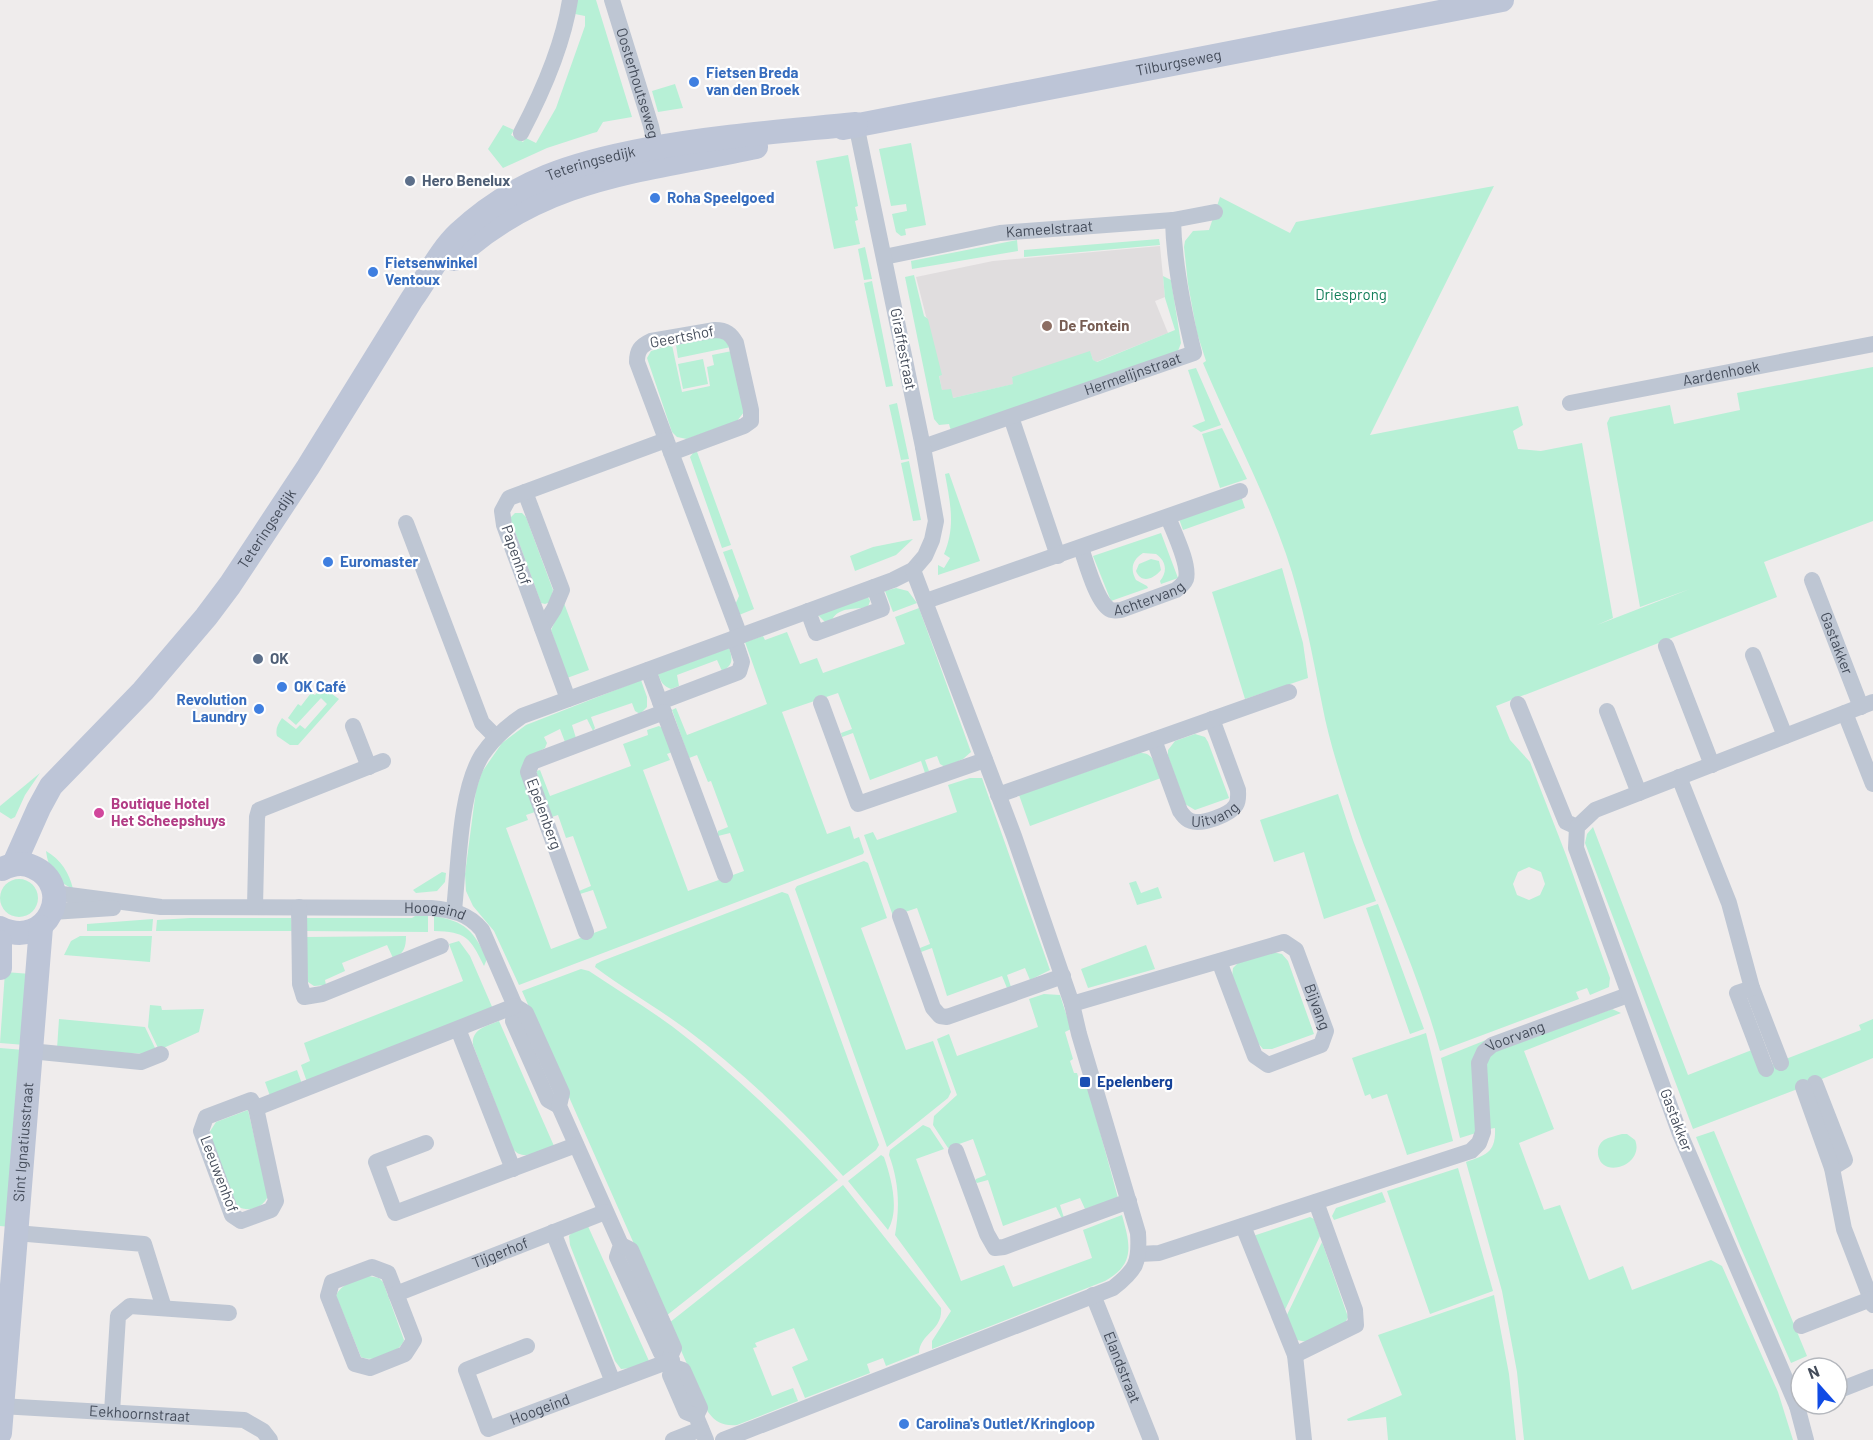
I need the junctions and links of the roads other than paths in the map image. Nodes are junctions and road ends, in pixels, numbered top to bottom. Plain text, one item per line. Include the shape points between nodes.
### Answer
1 (570, 0) edge
2 (612, 0) edge
3 (1502, 0) edge
4 (856, 124) junction
5 (521, 133) dead end
6 (658, 157) junction
7 (1215, 212) dead end
8 (1173, 220) junction
9 (884, 257) junction
10 (1873, 344) edge
11 (1570, 403) dead end
12 (1011, 417) junction
13 (669, 447) junction
14 (923, 447) junction
15 (1240, 491) dead end
16 (525, 492) junction
17 (1168, 517) junction
18 (406, 523) dead end
19 (1081, 548) junction
20 (1058, 556) junction
21 (913, 570) junction
22 (1812, 580) dead end
23 (874, 587) junction
24 (926, 601) junction
25 (808, 611) junction
26 (542, 628) junction
27 (737, 637) junction
28 (1666, 646) dead end
29 (1753, 655) dead end
30 (648, 670) junction
31 (1289, 692) dead end
32 (568, 699) junction
33 (821, 703) dead end
34 (1518, 704) dead end
35 (662, 707) junction
36 (1860, 707) edge
37 (1607, 711) dead end
38 (1212, 719) junction
39 (353, 726) dead end
40 (1785, 736) junction
41 (496, 737) junction
42 (1154, 740) junction
43 (985, 760) junction
44 (1712, 765) junction
45 (1679, 777) junction
46 (1871, 779) edge
47 (1639, 793) junction
48 (998, 795) junction
49 (1576, 827) junction
50 (17, 868) edge
51 (725, 875) dead end
52 (255, 907) junction
53 (299, 908) junction
54 (49, 910) junction
55 (454, 910) junction
56 (900, 916) dead end
57 (0, 928) edge
58 (586, 932) dead end
59 (0, 942) edge
60 (441, 946) dead end
61 (1219, 961) junction
62 (0, 968) edge
63 (1063, 976) junction
64 (1628, 994) junction
65 (1072, 1004) junction
66 (515, 1006) junction
67 (458, 1029) junction
68 (30, 1051) junction
69 (161, 1054) dead end
70 (1773, 1066) dead end
71 (1809, 1085) dead end
72 (256, 1108) junction
73 (426, 1143) dead end
74 (576, 1144) junction
75 (957, 1151) dead end
76 (513, 1168) junction
77 (1129, 1201) junction
78 (1316, 1202) junction
79 (605, 1212) junction
80 (1243, 1226) junction
81 (553, 1232) junction
82 (16, 1233) junction
83 (1139, 1254) junction
84 (396, 1294) junction
85 (1093, 1295) junction
86 (1872, 1302) edge
87 (164, 1308) junction
88 (229, 1312) dead end
89 (1801, 1326) dead end
90 (527, 1347) dead end
91 (1295, 1355) junction
92 (672, 1361) junction
93 (1873, 1377) edge
94 (1789, 1380) edge
95 (613, 1382) junction
96 (1849, 1386) edge
97 (1, 1406) edge
98 (112, 1412) junction
99 (1802, 1416) edge
100 (701, 1428) edge
101 (0, 1433) edge
102 (270, 1440) edge
103 (673, 1440) edge
104 (723, 1440) edge
105 (1151, 1440) edge
106 (1304, 1440) edge
107 (1806, 1440) edge

1 - 5 street via 566,26 538,101
2 - 6 street, Oosterhoutseweg
3 - 4 main road, Tilburgseweg
4 - 6 main road, Tilburgseweg via 696,140
4 - 9 street, Giraffestraat
6 - 50 main road, Teteringsedijk via 599,158 546,176 506,197 457,234 439,255 297,485 230,585 143,691 80,757 43,834
7 - 8 street, Kameelstraat
8 - 9 street, Kameelstraat via 1000,233
8 - 12 street, Hermelijnstraat via 1184,314 1194,353
9 - 14 street, Giraffestraat
10 - 11 street, Aardenhoek
12 - 14 street, Hermelijnstraat
12 - 20 street
13 - 13 street, Geertshof via 637,362 637,352 651,341 724,330 736,344 751,421
13 - 16 street, Papenhof
13 - 27 street, Geertshof
14 - 21 street, Giraffestraat via 936,521 925,556
15 - 17 street
16 - 26 street, Papenhof via 562,590
16 - 26 street, Papenhof via 509,498 502,511
17 - 19 street
17 - 19 street, Achtervang via 1186,567 1186,578 1176,590 1121,610 1104,605
18 - 41 street via 482,723
19 - 20 street
20 - 24 street
21 - 23 street
21 - 24 street
22 - 36 street, Gastakker
23 - 25 street
23 - 25 street via 882,609 816,633
24 - 43 street
25 - 27 street
26 - 32 street, Papenhof
27 - 30 street
27 - 35 street, Epelenberg via 742,662 739,672
28 - 44 street
29 - 40 street
30 - 32 street
30 - 35 street
31 - 38 street
32 - 41 street via 522,716
33 - 43 street via 858,804
34 - 49 street via 1566,822
35 - 51 street
35 - 58 street, Epelenberg via 532,762 528,772
36 - 40 street
36 - 46 street, Gastakker
37 - 47 street
38 - 42 street
38 - 42 street, Uitvang via 1238,790 1239,798 1230,812 1194,822 1186,819
39 - 52 street via 376,764 259,810
40 - 44 street
41 - 55 street via 482,756 469,787
42 - 48 street
43 - 48 street
44 - 45 street
45 - 47 street
45 - 70 street via 1729,903
47 - 49 street via 1595,810
48 - 63 street
49 - 64 street, Gastakker via 1576,848
50 - 54 main road via 51,883
52 - 53 street, Hoogeind
52 - 54 street, Hoogeind via 141,905
53 - 55 street, Hoogeind
53 - 60 street via 300,984 304,998
54 - 57 main road via 31,932 9,933
54 - 68 main road, Sint Ignatiusstraat
55 - 66 street, Hoogeind via 475,921 482,930
56 - 63 street via 933,1008 940,1016 947,1017
59 - 62 main road
61 - 61 street, Bijvang via 1284,942 1296,950 1326,1031 1321,1045 1268,1065 1255,1056
61 - 65 street, Bijvang
63 - 65 street
64 - 78 street, Voorvang via 1492,1045 1484,1052 1479,1063 1483,1132 1471,1151
64 - 94 street, Gastakker via 1680,1134
65 - 77 street
66 - 67 street, Leeuwenhof
66 - 74 street, Hoogeind via 526,1013 562,1093 559,1106
67 - 72 street, Leeuwenhof
67 - 76 street
68 - 69 street via 141,1062
68 - 82 main road, Sint Ignatiusstraat
71 - 86 street via 1844,1229
72 - 72 street, Leeuwenhof via 251,1100 206,1117 201,1131 232,1215 241,1221 271,1210 276,1201
73 - 76 street via 376,1162 395,1213
74 - 76 street
74 - 79 street, Hoogeind
75 - 77 street via 987,1234 996,1248
77 - 83 street
78 - 80 street, Voorvang
78 - 91 street via 1355,1310 1356,1325
79 - 81 street, Tijgerhof
79 - 92 street, Hoogeind via 621,1245 631,1250 674,1348
80 - 83 street, Voorvang via 1159,1253
80 - 91 street
81 - 84 street, Tijgerhof
81 - 95 street
82 - 87 street via 144,1244
82 - 97 main road, Sint Ignatiusstraat
83 - 85 street via 1130,1274 1113,1288
84 - 84 street via 388,1274 372,1267 332,1282 328,1296 354,1364 370,1368 405,1354 414,1340
85 - 104 street
85 - 105 street, Elandstraat
86 - 89 street
87 - 88 street
87 - 98 street via 130,1306 118,1316
90 - 95 street, Hoogeind via 466,1370 488,1429
91 - 106 street
92 - 95 street, Hoogeind
92 - 100 street via 683,1370 696,1398
93 - 96 street
97 - 98 street, Eekhoornstraat
97 - 101 main road, Sint Ignatiusstraat
98 - 102 street, Eekhoornstraat via 244,1420
99 - 107 street, Gastakker
100 - 103 street

